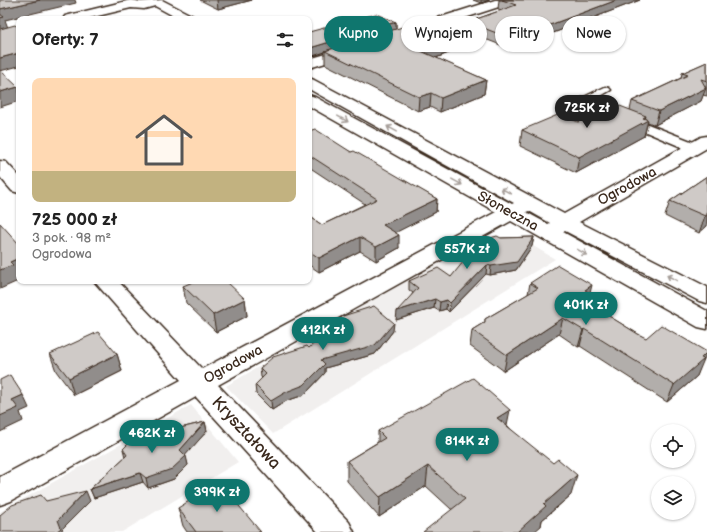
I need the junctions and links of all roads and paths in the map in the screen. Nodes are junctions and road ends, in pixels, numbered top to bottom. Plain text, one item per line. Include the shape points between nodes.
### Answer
1 (155, 0) edge
2 (507, 0) edge
3 (132, 2) edge
4 (80, 16) edge
5 (157, 16) dead end
6 (184, 16) edge
7 (393, 37) edge
8 (347, 52) edge
9 (312, 63) edge
10 (312, 85) edge
11 (605, 90) dead end
12 (312, 102) edge
13 (701, 144) edge
14 (0, 166) edge
15 (16, 184) edge
16 (521, 208) junction
17 (557, 228) junction
18 (108, 284) edge
19 (707, 296) edge
20 (707, 321) edge
21 (198, 382) junction
22 (0, 492) edge
23 (338, 532) edge

1 - 3 street via 148,4
1 - 6 street
2 - 7 street
3 - 4 street
3 - 5 street
8 - 9 street
16 -> 10 street, Słoneczna
11 - 13 lane via 586,100 598,108
12 -> 16 street, Słoneczna
13 - 17 street, Ogrodowa
14 - 15 street
16 - 17 street, Słoneczna
16 - 21 street, Ogrodowa
19 -> 17 street, Słoneczna
17 -> 20 street, Słoneczna
18 - 21 street, Kryształowa
21 - 22 street, Ogrodowa
21 - 23 street, Kryształowa

